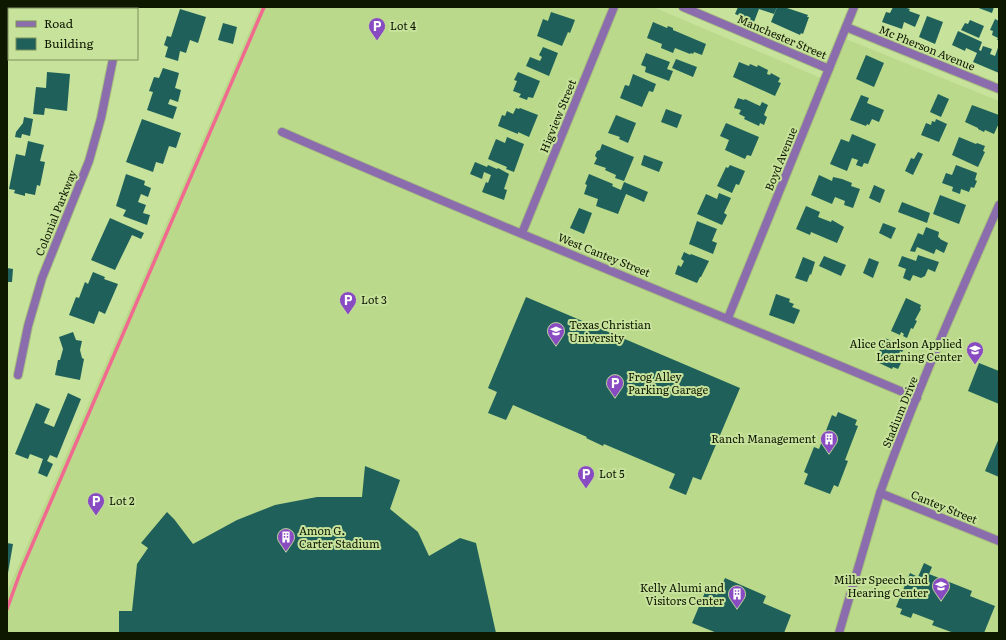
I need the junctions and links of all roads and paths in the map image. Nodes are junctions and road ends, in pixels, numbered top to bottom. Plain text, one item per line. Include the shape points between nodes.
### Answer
1 (614, 7) edge
2 (683, 7) edge
3 (854, 7) edge
4 (846, 27) junction
5 (113, 60) edge
6 (829, 69) junction
7 (999, 89) edge
8 (282, 132) dead end
9 (999, 205) edge
10 (522, 233) junction
11 (728, 318) junction
12 (18, 375) dead end
13 (917, 398) junction
14 (880, 492) junction
15 (999, 541) edge
16 (839, 633) edge

1 - 10 street, Higview Street
2 - 6 street, Manchester Street
3 - 4 street, Boyd Avenue
4 - 6 street, Boyd Avenue
4 - 7 street, Mc Pherson Avenue
5 - 12 street, Colonial Parkway via 89,161 42,278 28,326
6 - 11 street, Boyd Avenue
8 - 10 street, West Cantey Street
9 - 13 street, Stadium Drive
10 - 11 street, West Cantey Street
11 - 13 street, West Cantey Street
13 - 14 street, Stadium Drive
14 - 15 street, Cantey Street
14 - 16 street, Stadium Drive

